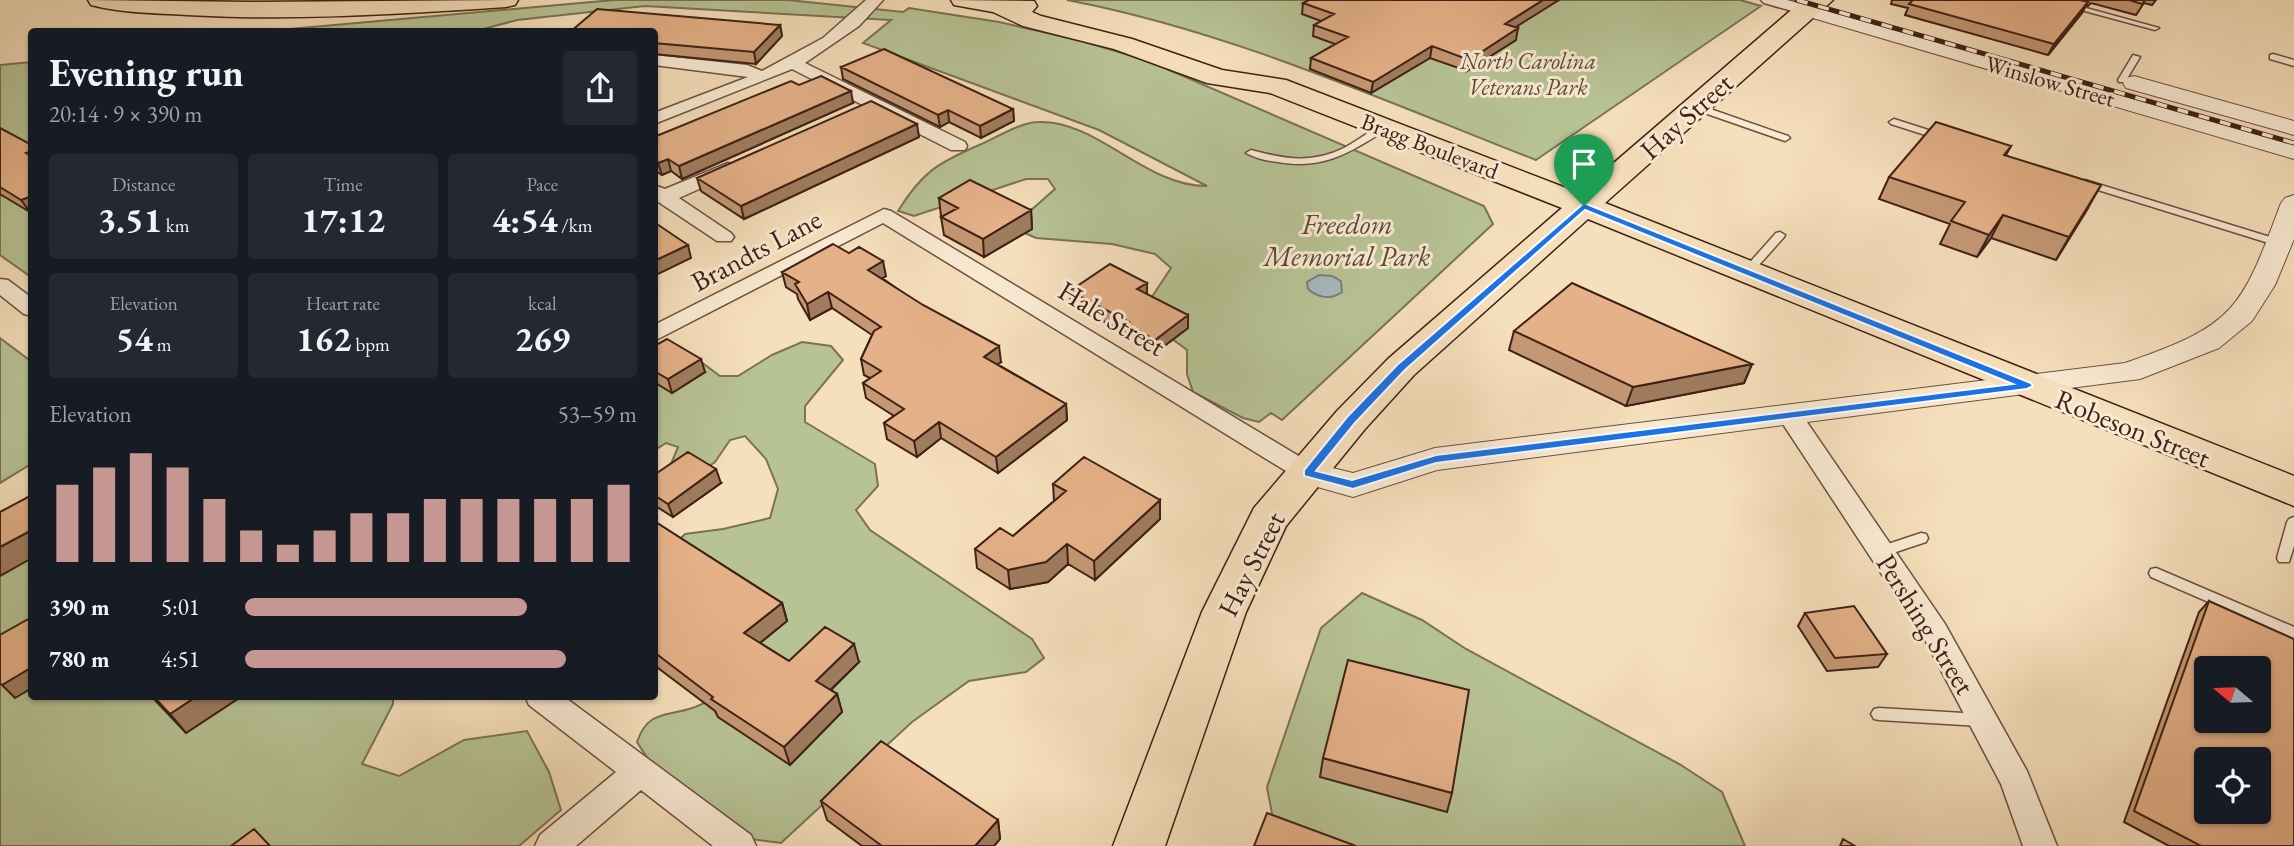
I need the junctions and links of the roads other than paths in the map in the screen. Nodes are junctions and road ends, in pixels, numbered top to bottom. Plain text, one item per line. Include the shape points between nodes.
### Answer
1 (100, 0) edge
2 (506, 0) edge
3 (875, 0) edge
4 (963, 0) edge
5 (1769, 0) edge
6 (1838, 0) edge
7 (2048, 0) edge
8 (1813, 5) edge
9 (999, 6) junction
10 (2155, 28) dead end
11 (1188, 41) dead end
12 (1222, 52) dead end
13 (2136, 57) dead end
14 (2273, 57) dead end
15 (658, 60) edge
16 (792, 63) junction
17 (2294, 63) edge
18 (759, 76) junction
19 (2122, 80) junction
20 (1276, 86) junction
21 (874, 103) junction
22 (1696, 107) junction
23 (850, 114) edge
24 (658, 117) edge
25 (1894, 122) dead end
26 (1383, 128) junction
27 (2294, 128) edge
28 (1785, 138) dead end
29 (1957, 142) edge
30 (958, 146) dead end
31 (2294, 152) edge
32 (1251, 153) dead end
33 (751, 158) edge
34 (2069, 178) edge
35 (659, 194) edge
36 (2294, 203) edge
37 (1584, 206) junction
38 (884, 215) joint
39 (1780, 234) dead end
40 (724, 237) dead end
41 (2278, 243) junction
42 (1747, 272) junction
43 (0, 285) edge
44 (28, 306) edge
45 (658, 332) edge
46 (2027, 386) junction
47 (1789, 415) junction
48 (1308, 473) junction
49 (2294, 492) edge
50 (2294, 522) edge
51 (1922, 538) dead end
52 (1881, 552) junction
53 (2284, 558) dead end
54 (2157, 573) dead end
55 (2294, 634) edge
56 (545, 700) edge
57 (1880, 714) dead end
58 (1985, 720) junction
59 (639, 772) junction
60 (552, 846) edge
61 (739, 846) edge
62 (1139, 846) edge
63 (2040, 846) edge

1 - 2 main road via 291,10
3 - 16 street via 827,44
4 - 9 main road, Bragg Boulevard
5 - 8 street
6 - 19 street, Winslow Street
7 - 10 lane
8 - 22 main road, Hay Street
8 - 31 street, Winslow Street
9 - 11 main road, Bragg Boulevard via 1049,6
9 - 20 main road, Bragg Boulevard via 1032,21 1124,44 1217,77
12 - 20 main road, Bragg Boulevard via 1245,60
13 - 19 lane
14 - 17 lane
15 - 18 street via 747,70
16 - 18 street
16 - 21 street
18 - 24 street
19 - 27 street, Winslow Street
20 - 26 main road, Bragg Boulevard
21 - 23 street
21 - 30 street
22 - 28 lane
22 - 37 main road, Hay Street
25 - 29 lane
26 - 32 lane via 1325,161 1290,163
26 - 37 main road, Bragg Boulevard
33 - 35 street
34 - 41 lane
35 - 40 street
36 - 41 street
37 - 42 main road, Robeson Street
37 - 48 main road, Hay Street via 1401,367
38 - 45 street, Brandts Lane
38 - 48 street, Hale Street
39 - 42 lane
41 - 46 street via 2262,286 2233,325 2211,339 2129,372
42 - 46 main road, Robeson Street
43 - 44 street
46 - 47 street
46 - 49 main road, Robeson Street
47 - 48 street via 1436,459 1353,485
47 - 52 street, Pershing Street
48 - 62 main road, Hay Street via 1269,519 1224,612
50 - 53 lane
51 - 52 lane
52 - 58 street, Pershing Street via 1935,632
54 - 55 lane
56 - 59 street
57 - 58 lane
58 - 63 street, Pershing Street via 2017,781
59 - 60 street
59 - 61 street

